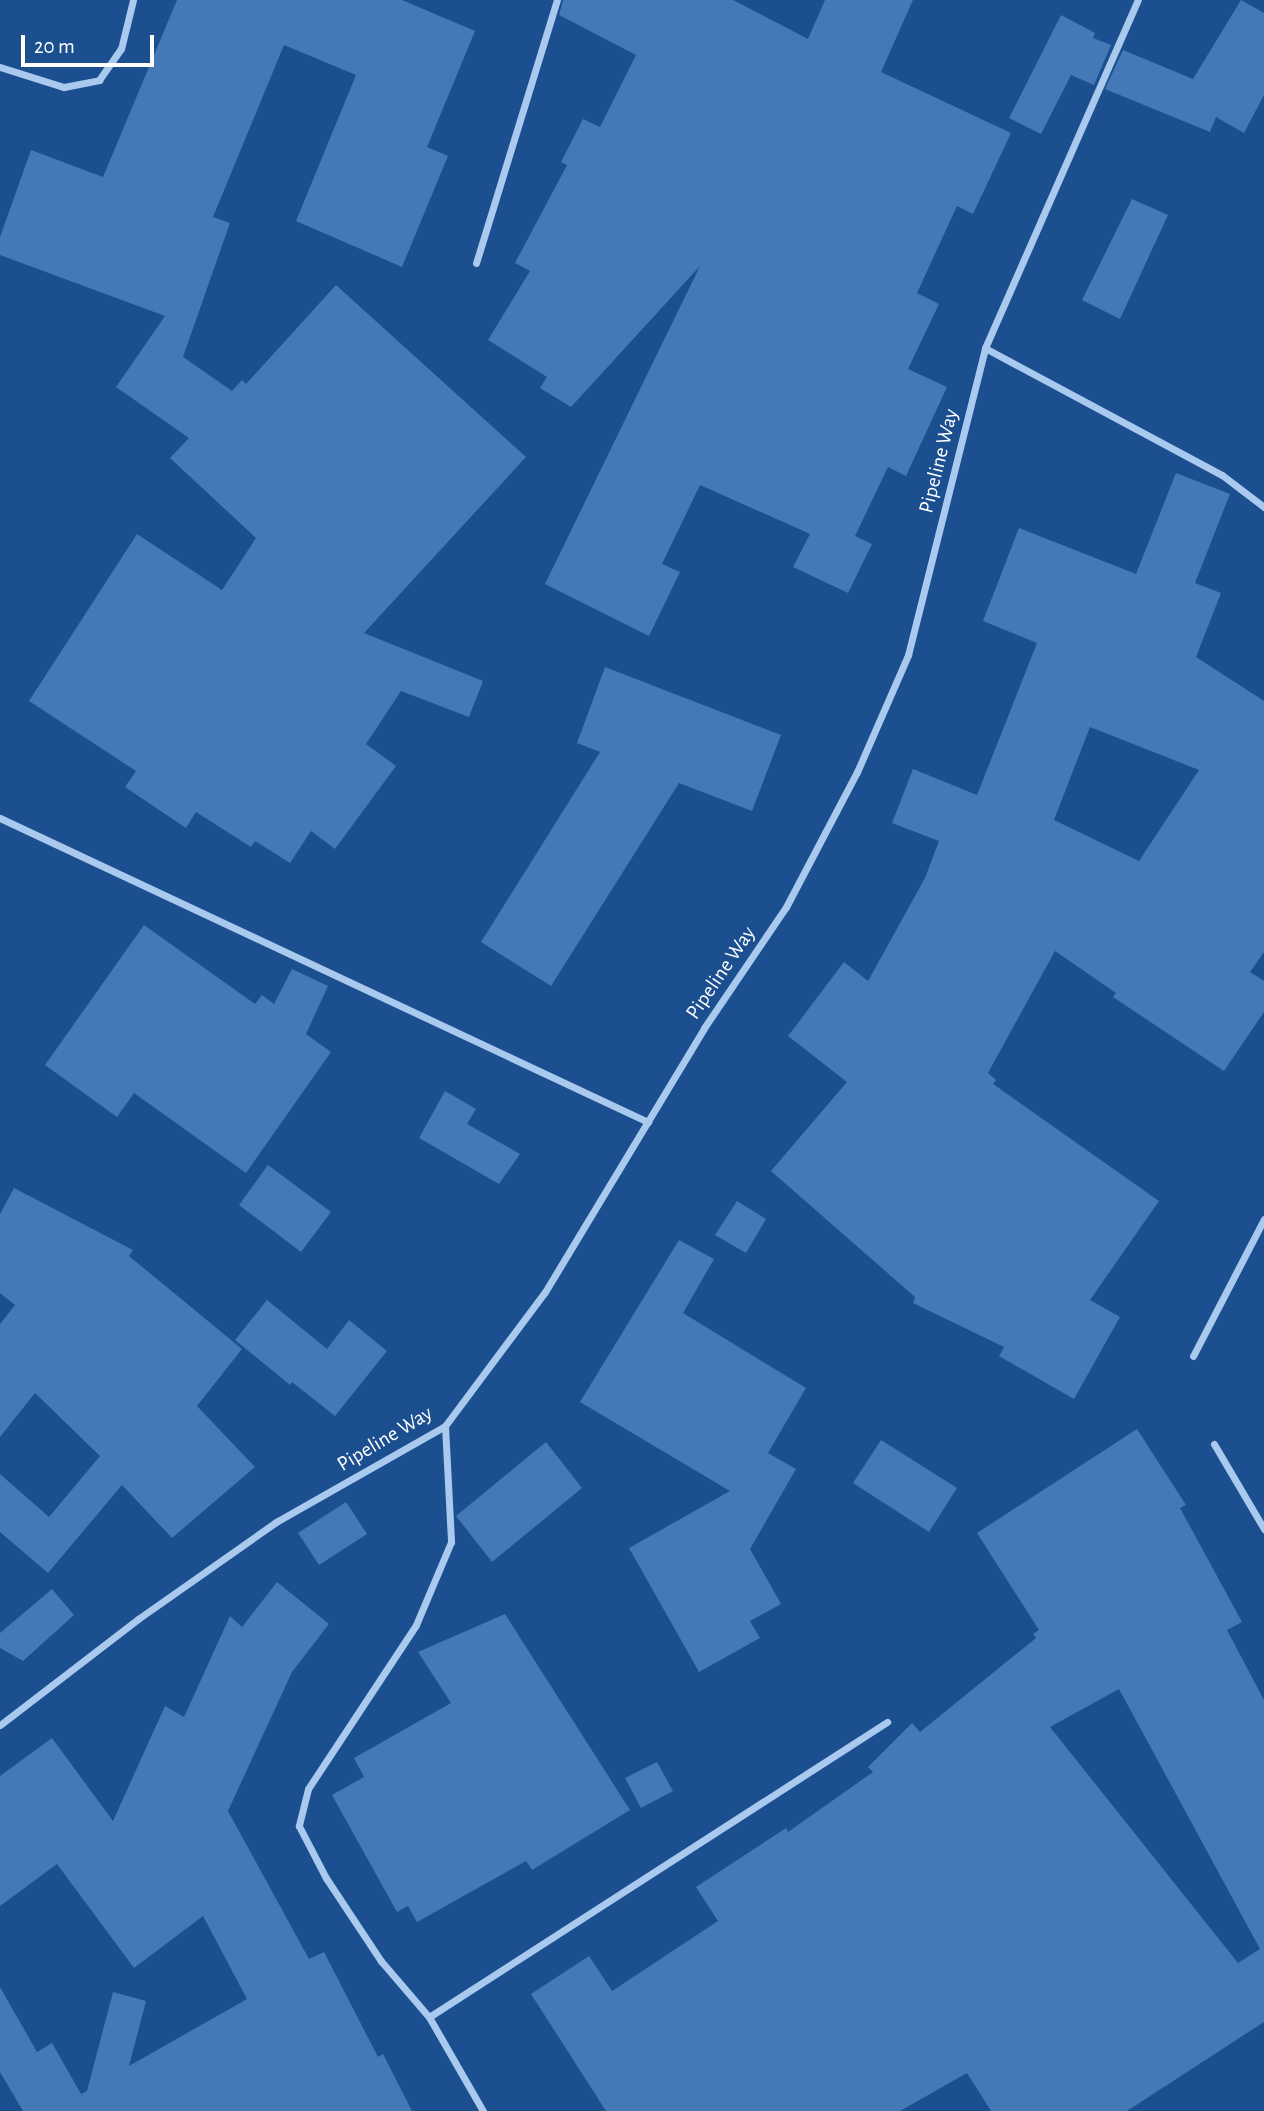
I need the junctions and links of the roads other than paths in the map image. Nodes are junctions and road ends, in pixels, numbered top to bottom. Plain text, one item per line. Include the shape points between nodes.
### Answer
1 (133, 0) edge
2 (557, 0) edge
3 (1138, 0) edge
4 (0, 67) edge
5 (476, 263) dead end
6 (985, 348) junction
7 (1264, 507) edge
8 (0, 818) edge
9 (648, 1122) junction
10 (1264, 1219) edge
11 (1194, 1356) dead end
12 (445, 1426) junction
13 (1214, 1444) dead end
14 (1264, 1529) edge
15 (887, 1722) dead end
16 (0, 1725) edge
17 (429, 2017) junction
18 (483, 2111) edge

1 - 4 street via 121,50 99,80 64,87
2 - 5 street
3 - 6 street, Pipeline Way
6 - 7 street via 1222,475
6 - 9 street, Pipeline Way via 908,655 867,749 786,907 704,1028
8 - 9 street
9 - 12 street, Pipeline Way via 545,1292
10 - 11 street
12 - 16 street, Pipeline Way via 276,1522 138,1619
12 - 17 street via 451,1542 416,1625 308,1789 299,1826 326,1878 381,1961
13 - 14 street
15 - 17 street
17 - 18 street

